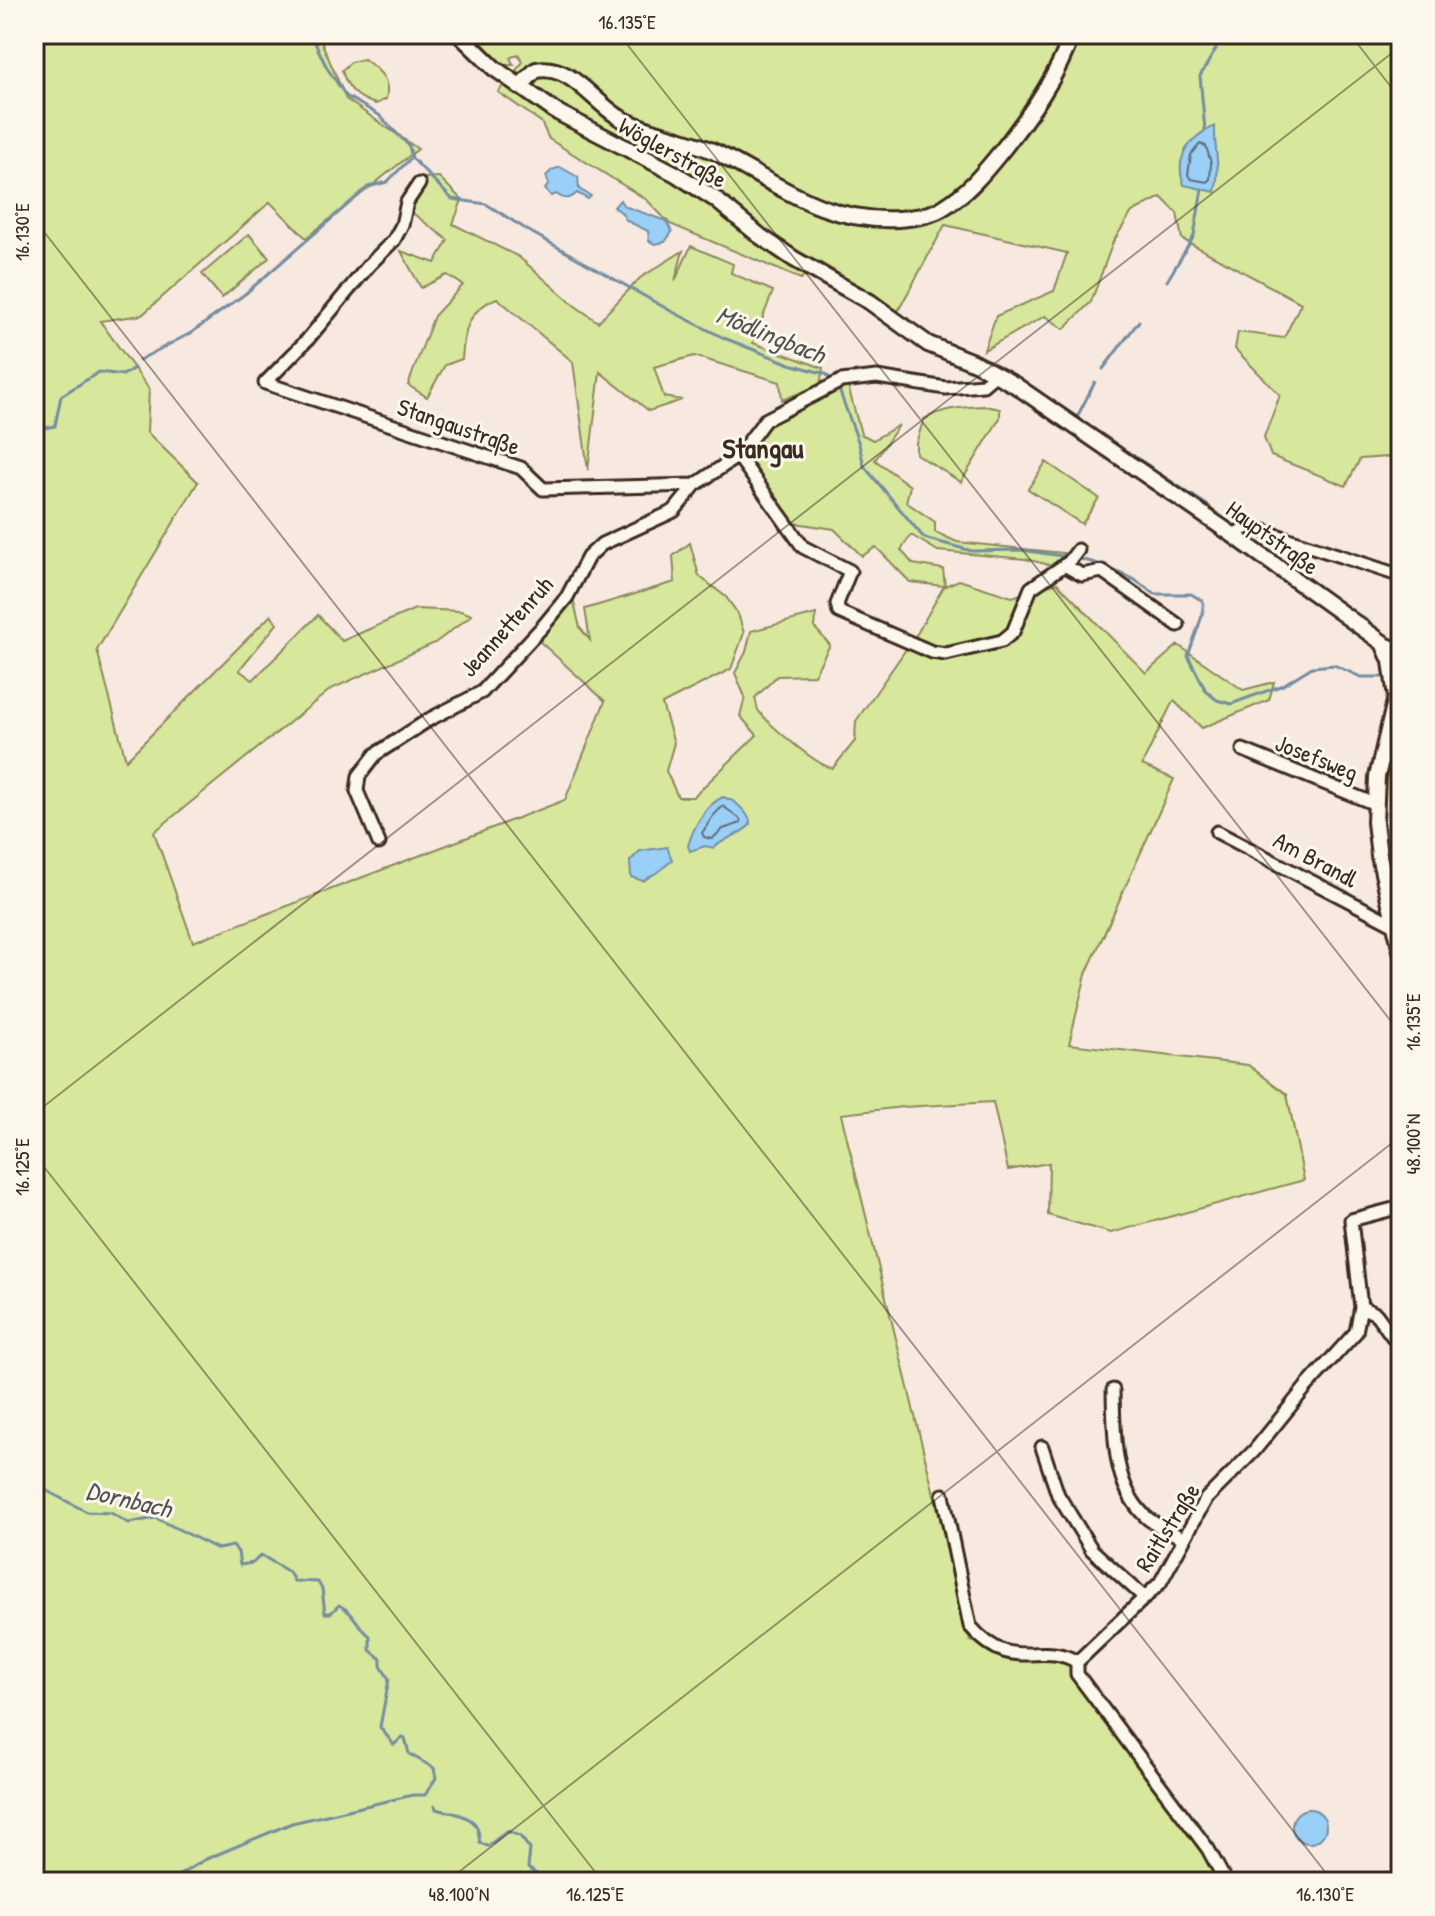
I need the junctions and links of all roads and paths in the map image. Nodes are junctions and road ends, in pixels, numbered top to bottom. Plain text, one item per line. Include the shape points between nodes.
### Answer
1 (459, 34) edge
2 (1072, 34) edge
3 (519, 87) junction
4 (419, 184) dead end
5 (870, 302) joint
6 (996, 374) junction
7 (738, 456) junction
8 (695, 485) junction
9 (1233, 535) junction
10 (1078, 550) dead end
11 (1066, 564) junction
12 (1401, 576) edge
13 (1178, 625) dead end
14 (1396, 656) edge
15 (1243, 750) dead end
16 (1375, 804) junction
17 (1217, 832) dead end
18 (379, 843) dead end
19 (1395, 925) junction
20 (1401, 951) edge
21 (1401, 1207) edge
22 (1361, 1307) junction
23 (1399, 1341) edge
24 (1113, 1390) dead end
25 (1042, 1447) dead end
26 (943, 1495) dead end
27 (1184, 1539) junction
28 (1145, 1598) junction
29 (1077, 1662) junction
30 (1226, 1882) edge

1 - 3 main road, Wöglerstraße
2 - 3 main road via 1044,91 982,175 942,209 910,218 878,220 817,207 717,153 620,118 557,70 536,70
3 - 5 main road, Wöglerstraße via 676,174 794,259
4 - 8 street, Stangaustraße via 394,240 265,383 521,468 543,489
5 - 6 main road, Hauptstraße via 928,344
6 - 7 street via 983,385 946,388 877,377 841,381 765,420
6 - 9 main road, Hauptstraße
7 - 8 street
7 - 11 street via 803,547 850,571 837,604 839,612 932,652 946,654 1002,641 1013,632 1031,588
8 - 18 street, Jeannettenruh via 674,511 602,544 588,557 567,597 482,692 376,754 359,776 357,791
9 - 12 street via 1249,526
9 - 14 main road, Hauptstraße
10 - 11 street
11 - 13 street via 1082,575 1102,571
14 - 16 main road, Hauptstraße via 1396,697
15 - 16 street, Josefsweg
16 - 19 main road, Hauptstraße via 1379,856
17 - 19 street, Am Brandl
19 - 20 main road, Hauptstraße
21 - 22 street, Raitlstraße via 1351,1220
22 - 23 street via 1376,1314
22 - 27 street, Raitlstraße via 1356,1332 1206,1499
24 - 27 street via 1114,1448 1130,1495 1146,1517
25 - 28 street via 1058,1495 1092,1550
26 - 29 street via 970,1626 1001,1652 1065,1655
27 - 28 street, Raitlstraße via 1160,1583
28 - 29 street, Raitlstraße
29 - 30 street via 1077,1674 1208,1849

